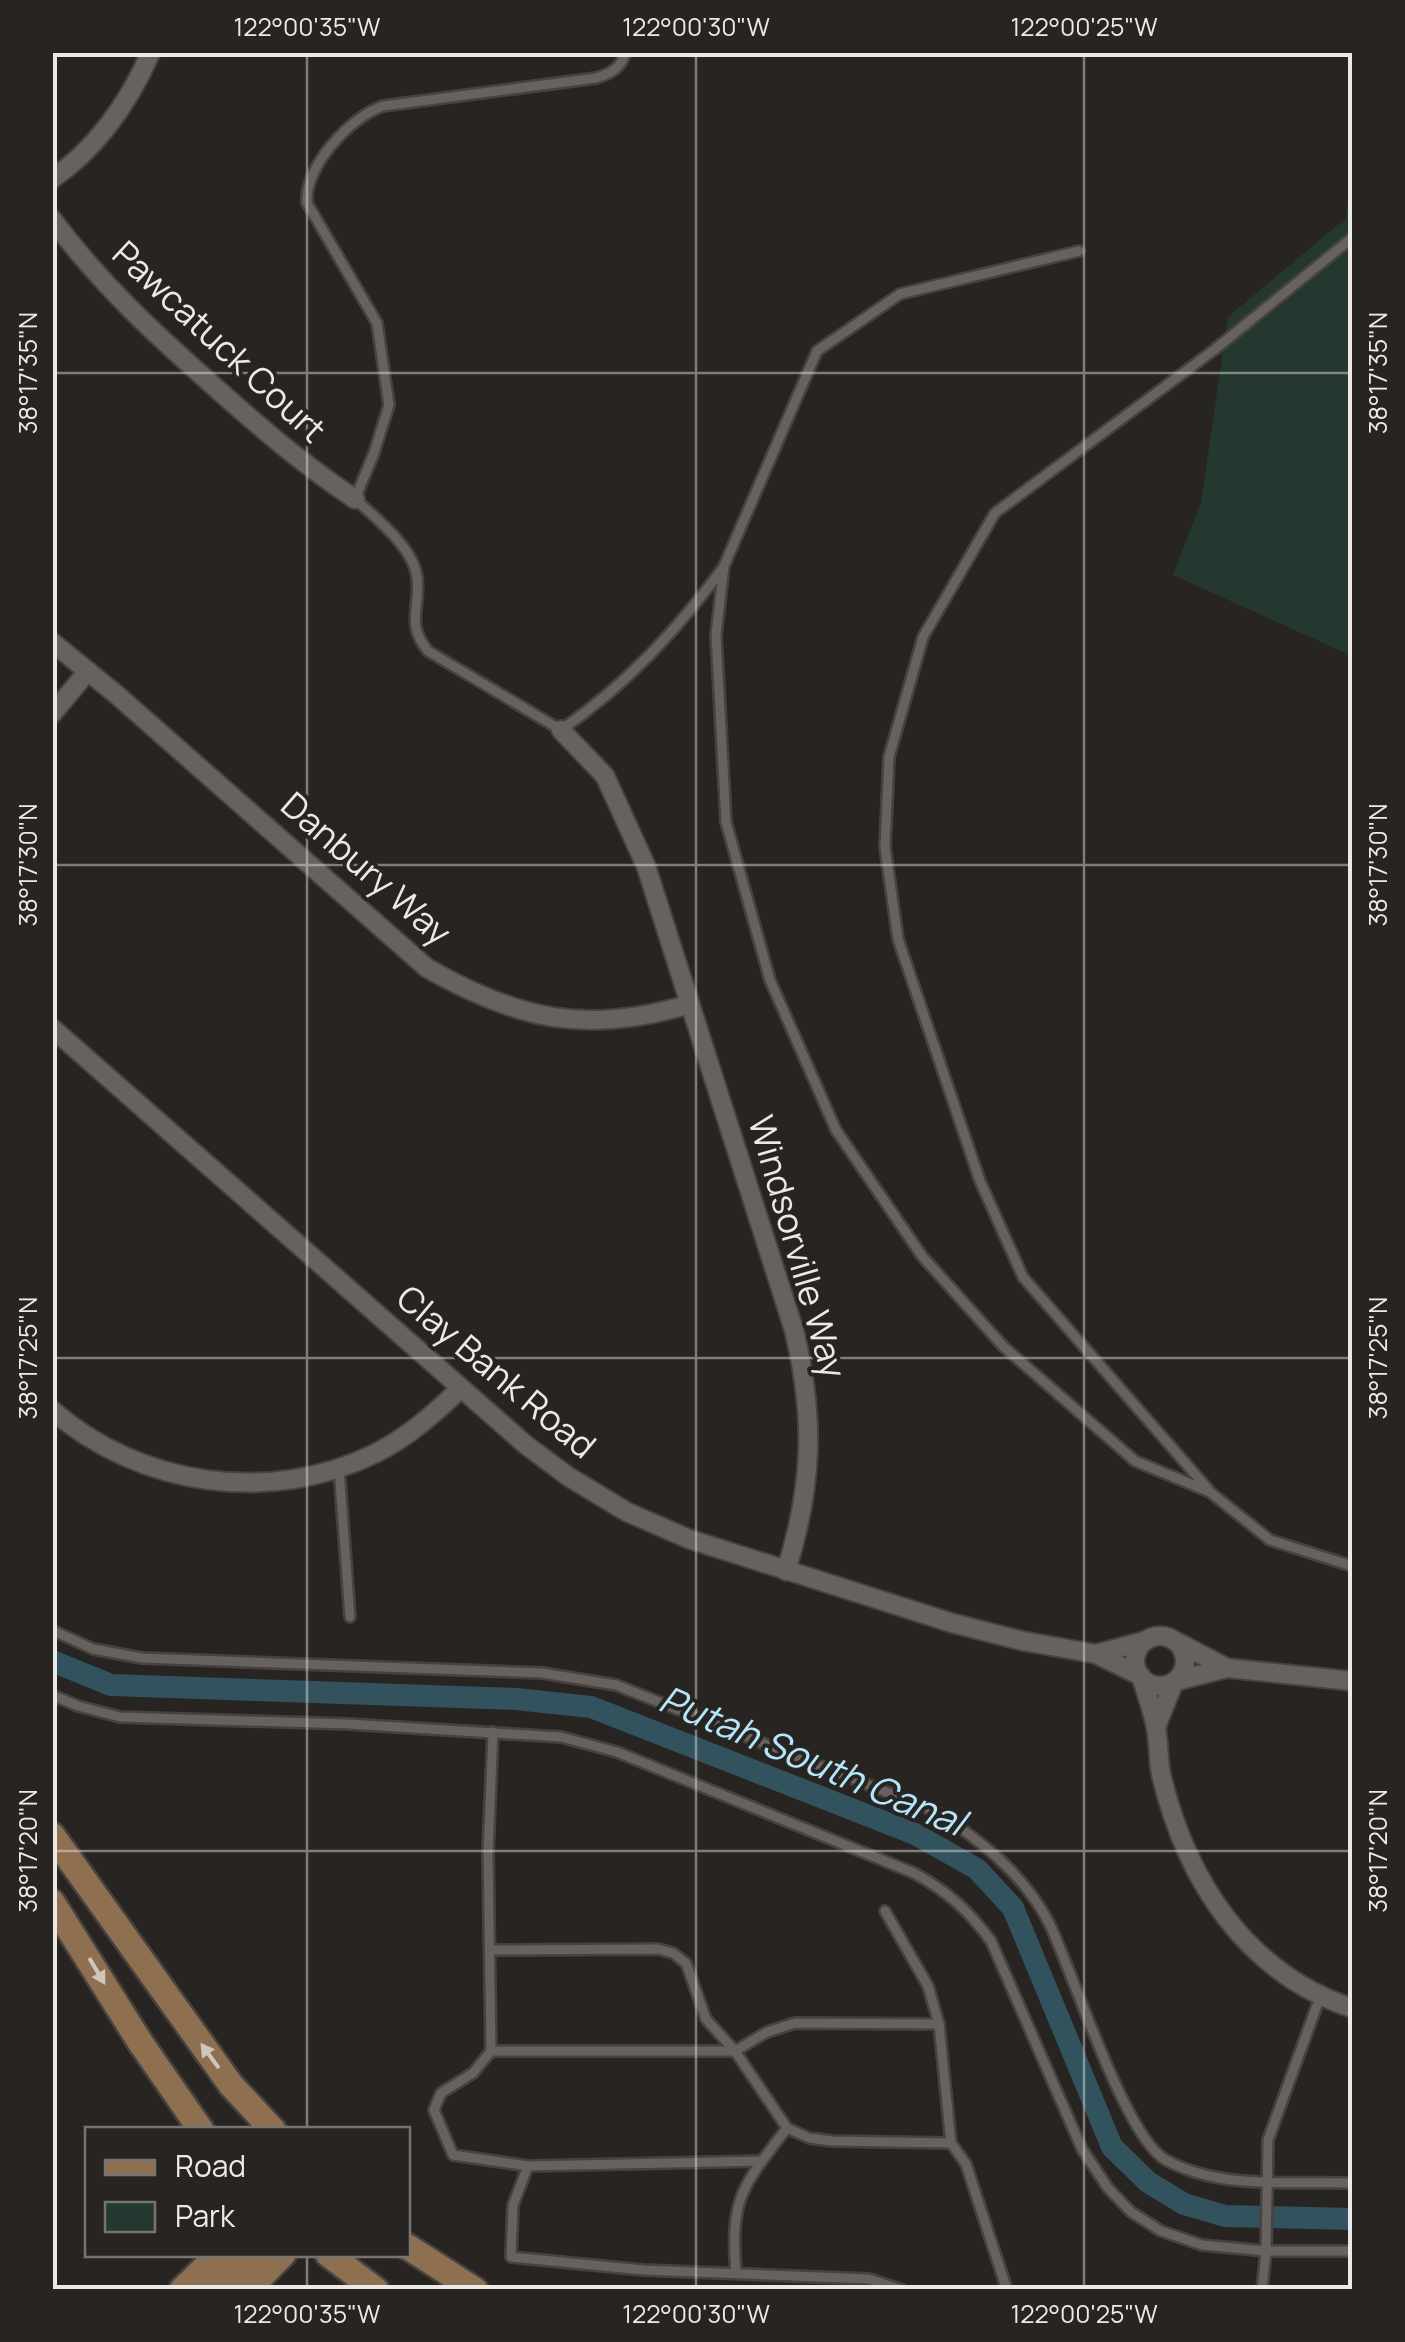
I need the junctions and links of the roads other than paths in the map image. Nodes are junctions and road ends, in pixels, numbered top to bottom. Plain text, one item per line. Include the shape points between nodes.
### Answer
1 (150, 52) edge
2 (626, 52) edge
3 (52, 179) edge
4 (52, 220) edge
5 (1352, 238) edge
6 (1080, 252) dead end
7 (354, 499) junction
8 (724, 566) junction
9 (52, 642) edge
10 (88, 671) junction
11 (52, 714) edge
12 (562, 730) junction
13 (690, 1004) junction
14 (52, 1028) edge
15 (461, 1388) junction
16 (52, 1410) edge
17 (338, 1468) junction
18 (1210, 1492) junction
19 (1352, 1566) edge
20 (786, 1571) junction
21 (350, 1617) dead end
22 (52, 1630) edge
23 (1145, 1641) junction
24 (1178, 1644) junction
25 (1096, 1654) junction
26 (1227, 1668) junction
27 (1140, 1676) junction
28 (1175, 1681) junction
29 (1352, 1681) edge
30 (52, 1695) edge
31 (1156, 1727) junction
32 (493, 1732) junction
33 (52, 1835) edge
34 (52, 1902) edge
35 (884, 1911) dead end
36 (490, 1950) junction
37 (1320, 1997) junction
38 (1352, 2008) edge
39 (939, 2024) junction
40 (491, 2051) junction
41 (735, 2052) junction
42 (199, 2127) edge
43 (270, 2127) edge
44 (786, 2128) junction
45 (951, 2143) junction
46 (762, 2161) junction
47 (528, 2166) junction
48 (1267, 2180) junction
49 (1352, 2183) edge
50 (410, 2247) edge
51 (1266, 2251) junction
52 (1352, 2251) edge
53 (216, 2257) edge
54 (247, 2257) edge
55 (280, 2257) edge
56 (332, 2257) edge
57 (736, 2273) junction
58 (182, 2290) edge
59 (214, 2290) edge
60 (248, 2290) edge
61 (376, 2290) edge
62 (474, 2290) edge
63 (902, 2290) edge
64 (1006, 2290) edge
65 (1262, 2290) edge

1 - 3 street via 104,131
2 - 7 lane via 621,65 596,78 365,112 311,174 307,203 377,323 389,405
4 - 7 street, Pawcatuck Court via 90,270 153,332 304,466
5 - 18 lane via 995,512 923,637 889,757 885,847 898,939 980,1181 1024,1276
6 - 8 lane via 900,294 817,351
7 - 12 lane via 391,531 414,568 417,638 428,651
8 - 12 lane via 668,637 607,698
8 - 18 lane via 716,634 726,822 770,980 836,1130 922,1256 1004,1347 1135,1461
9 - 10 street, Danbury Way
10 - 11 street
10 - 13 street, Danbury Way via 427,968 478,997 536,1015 587,1020 636,1018
12 - 13 street, Windsorville Way via 604,776 628,821
13 - 20 street, Windsorville Way via 804,1374 809,1461 804,1511
14 - 15 street, Clay Bank Road
15 - 17 street via 408,1434
15 - 20 street, Clay Bank Road via 569,1477 627,1512
16 - 17 street via 114,1453 202,1480 249,1484
17 - 21 lane
18 - 19 lane via 1270,1540
20 - 25 street, Clay Bank Road via 952,1623
22 - 48 lane via 92,1650 142,1658 542,1673 616,1685 936,1812 981,1841 1047,1920 1132,2122 1161,2158 1206,2178
23 - 24 street, Clay Bank Road via 1162,1636
23 - 25 street, Clay Bank Road
23 - 27 street via 1136,1656
24 - 26 street, Clay Bank Road
24 - 28 street via 1186,1659
25 - 27 street, Clay Bank Road
26 - 28 street, Clay Bank Road
26 - 29 street, Clay Bank Road
27 - 28 street, Clay Bank Road via 1154,1685
27 - 31 street
28 - 31 street
30 - 32 lane via 120,1717
31 - 37 street via 1160,1772 1177,1826 1212,1898 1244,1943
32 - 36 lane
32 - 51 lane via 617,1752 946,1890 991,1941 1082,2149 1108,2188 1161,2231 1202,2245
43 -> 33 main road via 231,2085
34 -> 42 main road
35 - 39 lane via 928,1986
36 - 40 lane
36 - 41 lane via 673,1953 686,1964 706,2019
37 - 38 street
37 - 48 lane via 1268,2140
39 - 41 lane via 795,2024
39 - 45 lane
40 - 41 lane
40 - 47 lane via 473,2073 441,2092 434,2110 453,2156
41 - 44 lane
44 - 45 lane via 832,2141
44 - 46 lane
45 - 64 lane via 966,2164
46 - 47 lane
46 - 57 lane via 740,2194 732,2228
47 - 57 lane via 513,2205 512,2257
48 - 49 lane
48 - 51 lane
50 - 62 main road
51 - 52 lane
51 - 65 lane
53 - 58 main road
54 - 59 main road
55 - 60 main road
56 - 61 main road
57 - 63 lane via 870,2278

